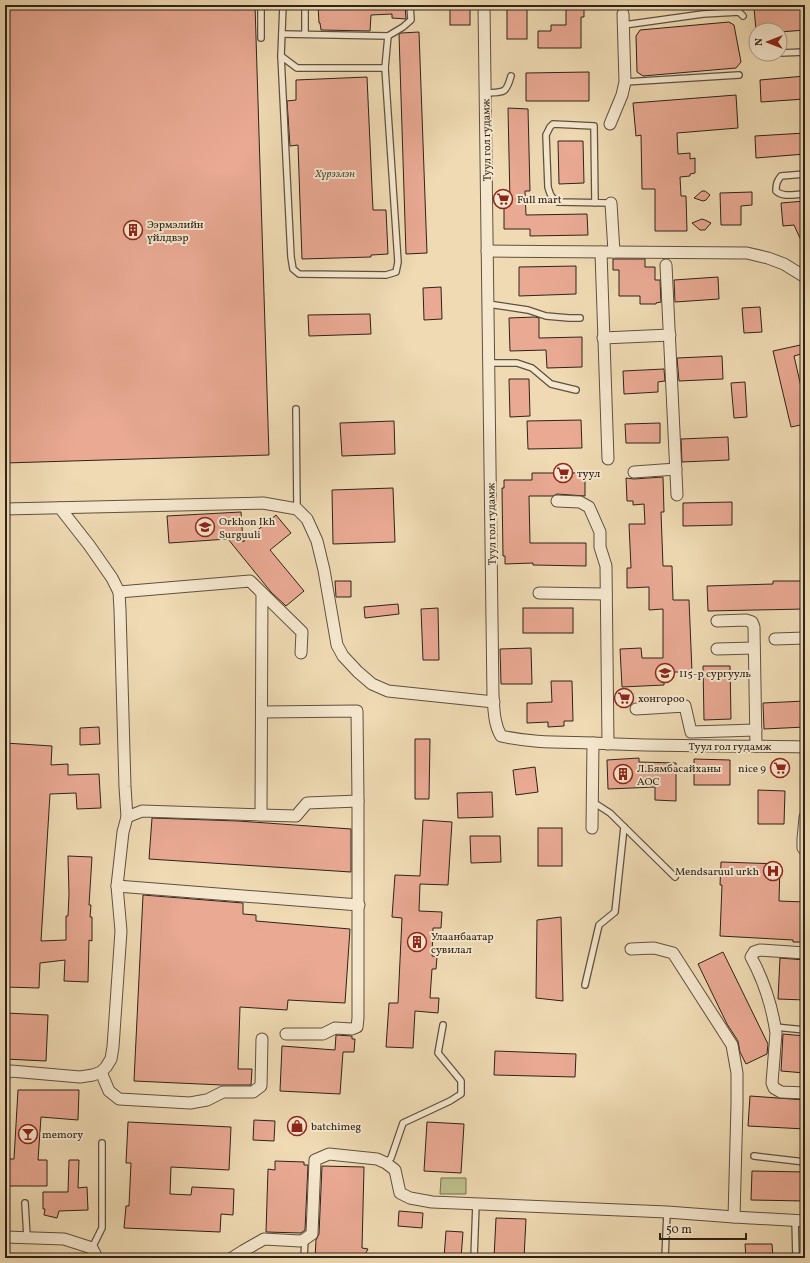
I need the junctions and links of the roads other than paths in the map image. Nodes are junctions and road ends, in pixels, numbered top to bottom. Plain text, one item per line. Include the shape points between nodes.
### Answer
1 (261, 5) edge
2 (283, 5) edge
3 (305, 5) edge
4 (410, 5) edge
5 (484, 5) edge
6 (743, 16) dead end
7 (623, 19) joint
8 (282, 34) junction
9 (305, 34) junction
10 (388, 36) junction
11 (261, 38) dead end
12 (805, 52) edge
13 (788, 53) edge
14 (282, 56) junction
15 (385, 68) junction
16 (739, 74) dead end
17 (511, 76) dead end
18 (625, 82) junction
19 (486, 93) junction
20 (610, 124) dead end
21 (805, 174) edge
22 (805, 194) edge
23 (595, 202) junction
24 (611, 203) joint
25 (487, 251) junction
26 (601, 252) junction
27 (614, 252) junction
28 (666, 265) dead end
29 (805, 277) edge
30 (488, 304) junction
31 (580, 318) dead end
32 (670, 335) junction
33 (603, 338) junction
34 (489, 363) junction
35 (576, 390) dead end
36 (296, 409) dead end
37 (608, 459) dead end
38 (676, 469) junction
39 (634, 472) dead end
40 (677, 495) dead end
41 (558, 501) dead end
42 (60, 508) junction
43 (5, 509) edge
44 (296, 509) junction
45 (118, 592) junction
46 (262, 593) junction
47 (539, 593) dead end
48 (606, 594) junction
49 (717, 621) dead end
50 (805, 638) edge
51 (775, 639) dead end
52 (754, 648) junction
53 (717, 649) dead end
54 (301, 653) dead end
55 (494, 702) junction
56 (636, 709) dead end
57 (262, 712) junction
58 (756, 730) junction
59 (593, 743) junction
60 (608, 744) junction
61 (756, 746) junction
62 (805, 747) edge
63 (358, 801) junction
64 (592, 802) junction
65 (261, 815) junction
66 (127, 817) junction
67 (805, 817) edge
68 (624, 827) junction
69 (592, 828) dead end
70 (805, 850) edge
71 (675, 877) dead end
72 (117, 886) junction
73 (359, 904) junction
74 (631, 949) dead end
75 (805, 953) edge
76 (585, 985) dead end
77 (443, 1025) dead end
78 (775, 1027) junction
79 (805, 1030) edge
80 (286, 1034) dead end
81 (262, 1039) dead end
82 (101, 1072) junction
83 (5, 1074) edge
84 (805, 1093) edge
85 (102, 1143) dead end
86 (754, 1156) dead end
87 (805, 1162) edge
88 (386, 1163) junction
89 (25, 1203) dead end
90 (476, 1204) junction
91 (668, 1212) junction
92 (734, 1217) junction
93 (800, 1220) edge
94 (5, 1237) edge
95 (27, 1237) junction
96 (306, 1239) junction
97 (92, 1248) junction
98 (97, 1258) edge
99 (232, 1258) edge
100 (304, 1258) edge
101 (474, 1258) edge
102 (665, 1258) edge
103 (796, 1258) edge

1 - 11 lane
2 - 8 lane
3 - 9 lane
4 - 10 lane via 410,20
5 - 19 street, Туул гол гудамж
6 - 7 lane via 739,12
7 - 18 street
8 - 9 lane
8 - 14 lane
9 - 10 lane
10 - 15 lane
12 - 13 lane
14 - 15 lane via 296,68
14 - 15 lane via 291,257 293,269 299,274 386,275 396,272 398,262
16 - 18 lane
17 - 19 lane via 507,89
18 - 20 street
19 - 25 street, Туул гол гудамж
21 - 22 lane via 781,176 777,180 776,191 788,195
23 - 23 lane via 594,126 553,124 546,135 550,194 558,202
23 - 24 lane
24 - 27 street
25 - 26 street
25 - 30 street, Туул гол гудамж
26 - 27 street
26 - 33 street
27 - 29 street via 747,253 784,264
28 - 32 street
30 - 31 lane via 528,310 546,316
30 - 34 street, Туул гол гудамж
32 - 33 street
32 - 38 street
33 - 37 street
34 - 35 lane via 517,363 532,368 551,384
34 - 55 street, Туул гол гудамж
36 - 44 lane
38 - 39 street
38 - 40 street
41 - 48 street via 580,502 590,507 600,532 600,547 606,566
42 - 43 street
42 - 44 street via 263,503
42 - 45 street via 112,578
44 - 55 street via 307,519 317,541 337,644 343,656 358,672 372,684 388,691
45 - 46 street via 250,581
45 - 66 street
46 - 54 street via 302,632
46 - 57 street
47 - 48 street
48 - 60 street
49 - 52 street via 752,622
50 - 51 street
52 - 53 street
52 - 58 street
55 - 59 street, Туул гол гудамж via 497,729 501,736 515,740
56 - 58 street via 685,706 691,732
57 - 63 street via 357,711
57 - 65 street
58 - 61 street
59 - 60 street, Туул гол гудамж
59 - 64 street
60 - 61 street, Туул гол гудамж
61 - 62 street, Туул гол гудамж
63 - 65 street via 307,803 296,816
63 - 73 street
64 - 68 lane via 610,813
64 - 69 street
65 - 66 street via 142,811
66 - 72 street via 122,832
67 - 70 street
68 - 71 lane
68 - 76 lane via 615,912 599,925
72 - 73 street
72 - 82 street via 121,931 113,1047 111,1059
73 - 80 street via 357,1027 335,1028 323,1034
74 - 92 street via 654,948 673,953 732,1046 737,1079
75 - 78 street via 760,950 754,952 751,957 761,975
77 - 88 lane via 438,1053 461,1081 461,1094 403,1123
78 - 79 lane
78 - 84 street via 772,1083 774,1088 781,1092
81 - 82 street via 261,1086 253,1092 223,1092 207,1100 190,1103 118,1099 109,1091
82 - 83 street via 80,1077 11,1071
85 - 97 lane via 102,1228
86 - 87 lane
88 - 90 street via 394,1170 400,1193 410,1198
88 - 96 street via 377,1159 329,1154 315,1160 312,1234
89 - 95 lane
90 - 91 street
90 - 101 lane
91 - 92 street
91 - 102 lane
92 - 93 street
93 - 103 lane
94 - 95 street
95 - 97 street via 64,1239
96 - 99 street via 264,1239
96 - 100 lane
97 - 98 street

